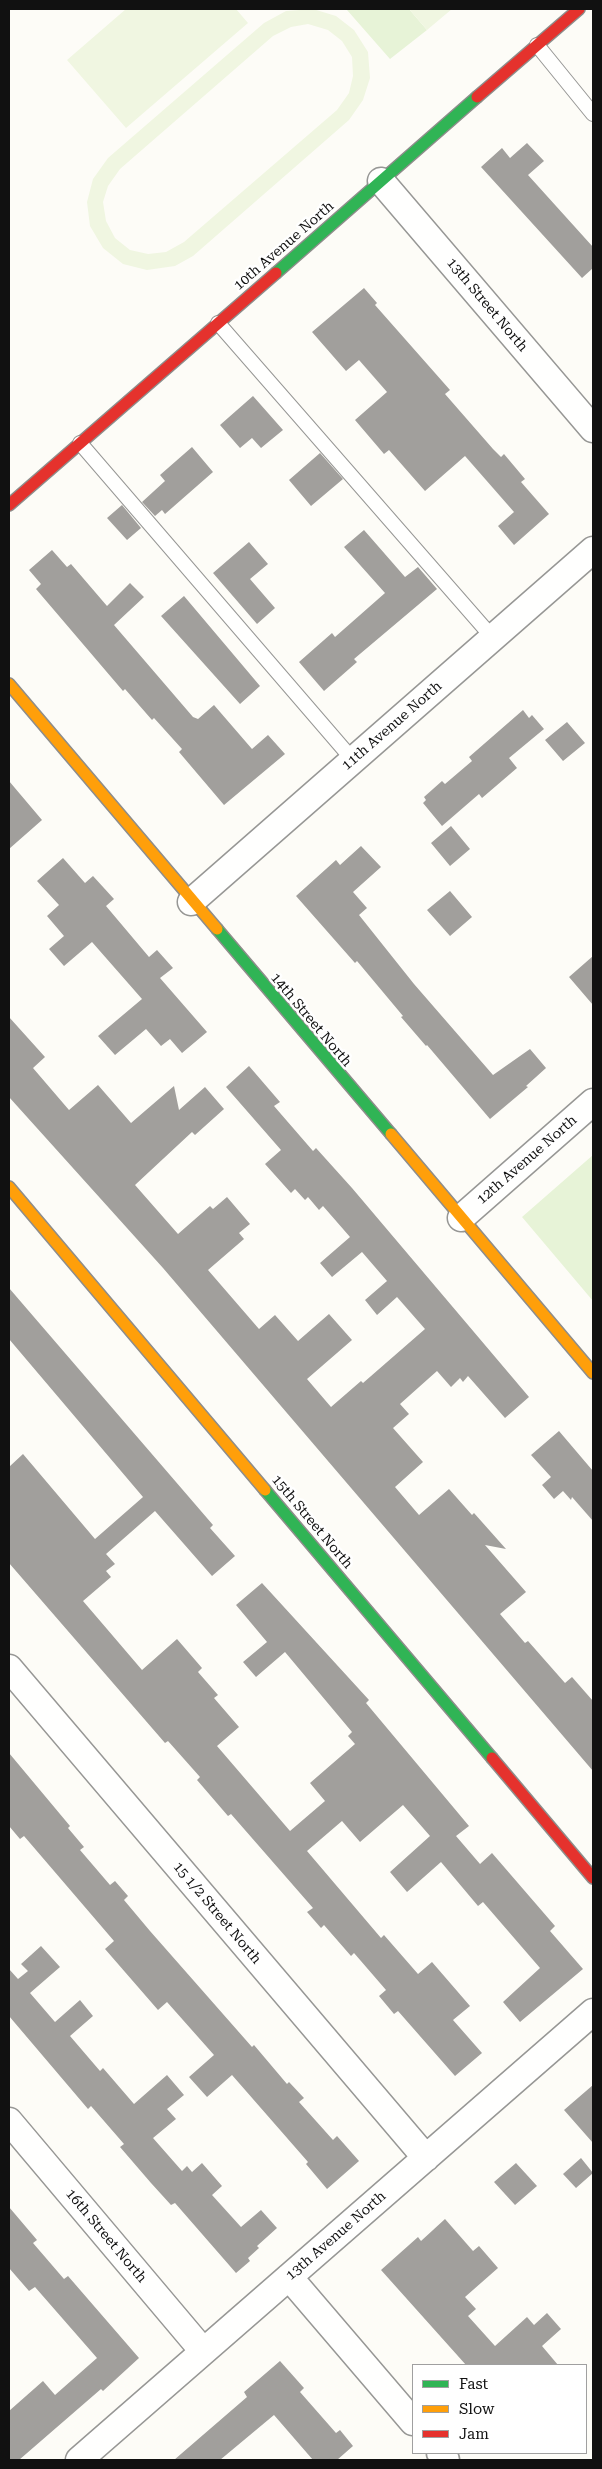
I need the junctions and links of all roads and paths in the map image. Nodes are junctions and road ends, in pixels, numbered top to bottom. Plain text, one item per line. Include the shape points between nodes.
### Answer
1 (578, 9) edge
2 (537, 45) junction
3 (593, 114) edge
4 (381, 181) junction
5 (218, 323) junction
6 (593, 430) edge
7 (80, 443) junction
8 (9, 505) edge
9 (593, 550) edge
10 (493, 638) junction
11 (9, 684) edge
12 (353, 760) junction
13 (191, 902) junction
14 (593, 1102) edge
15 (9, 1187) edge
16 (461, 1218) junction
17 (593, 1373) edge
18 (9, 1668) edge
19 (593, 1878) edge
20 (593, 2012) edge
21 (9, 2121) edge
22 (426, 2158) junction
23 (289, 2277) junction
24 (203, 2351) junction
25 (412, 2421) edge
26 (79, 2460) edge

1 - 2 street, 10th Avenue North
2 - 3 lane
2 - 4 street, 10th Avenue North
4 - 5 street, 10th Avenue North
4 - 6 street, 13th Street North
5 - 7 street, 10th Avenue North
5 - 10 lane
7 - 8 street, 10th Avenue North
7 - 12 lane
9 - 10 street, 11th Avenue North
10 - 12 street, 11th Avenue North
11 - 13 street, 14th Street North
12 - 13 street, 11th Avenue North
13 - 16 street, 14th Street North
14 - 16 street, 12th Avenue North
15 - 19 street, 15th Street North
16 - 17 street, 14th Street North
18 - 22 street, 15 1/2 Street North
20 - 22 street, 13th Avenue North
21 - 24 street, 16th Street North
22 - 23 street, 13th Avenue North
23 - 24 street, 13th Avenue North
23 - 25 street
24 - 26 street, 13th Avenue North

